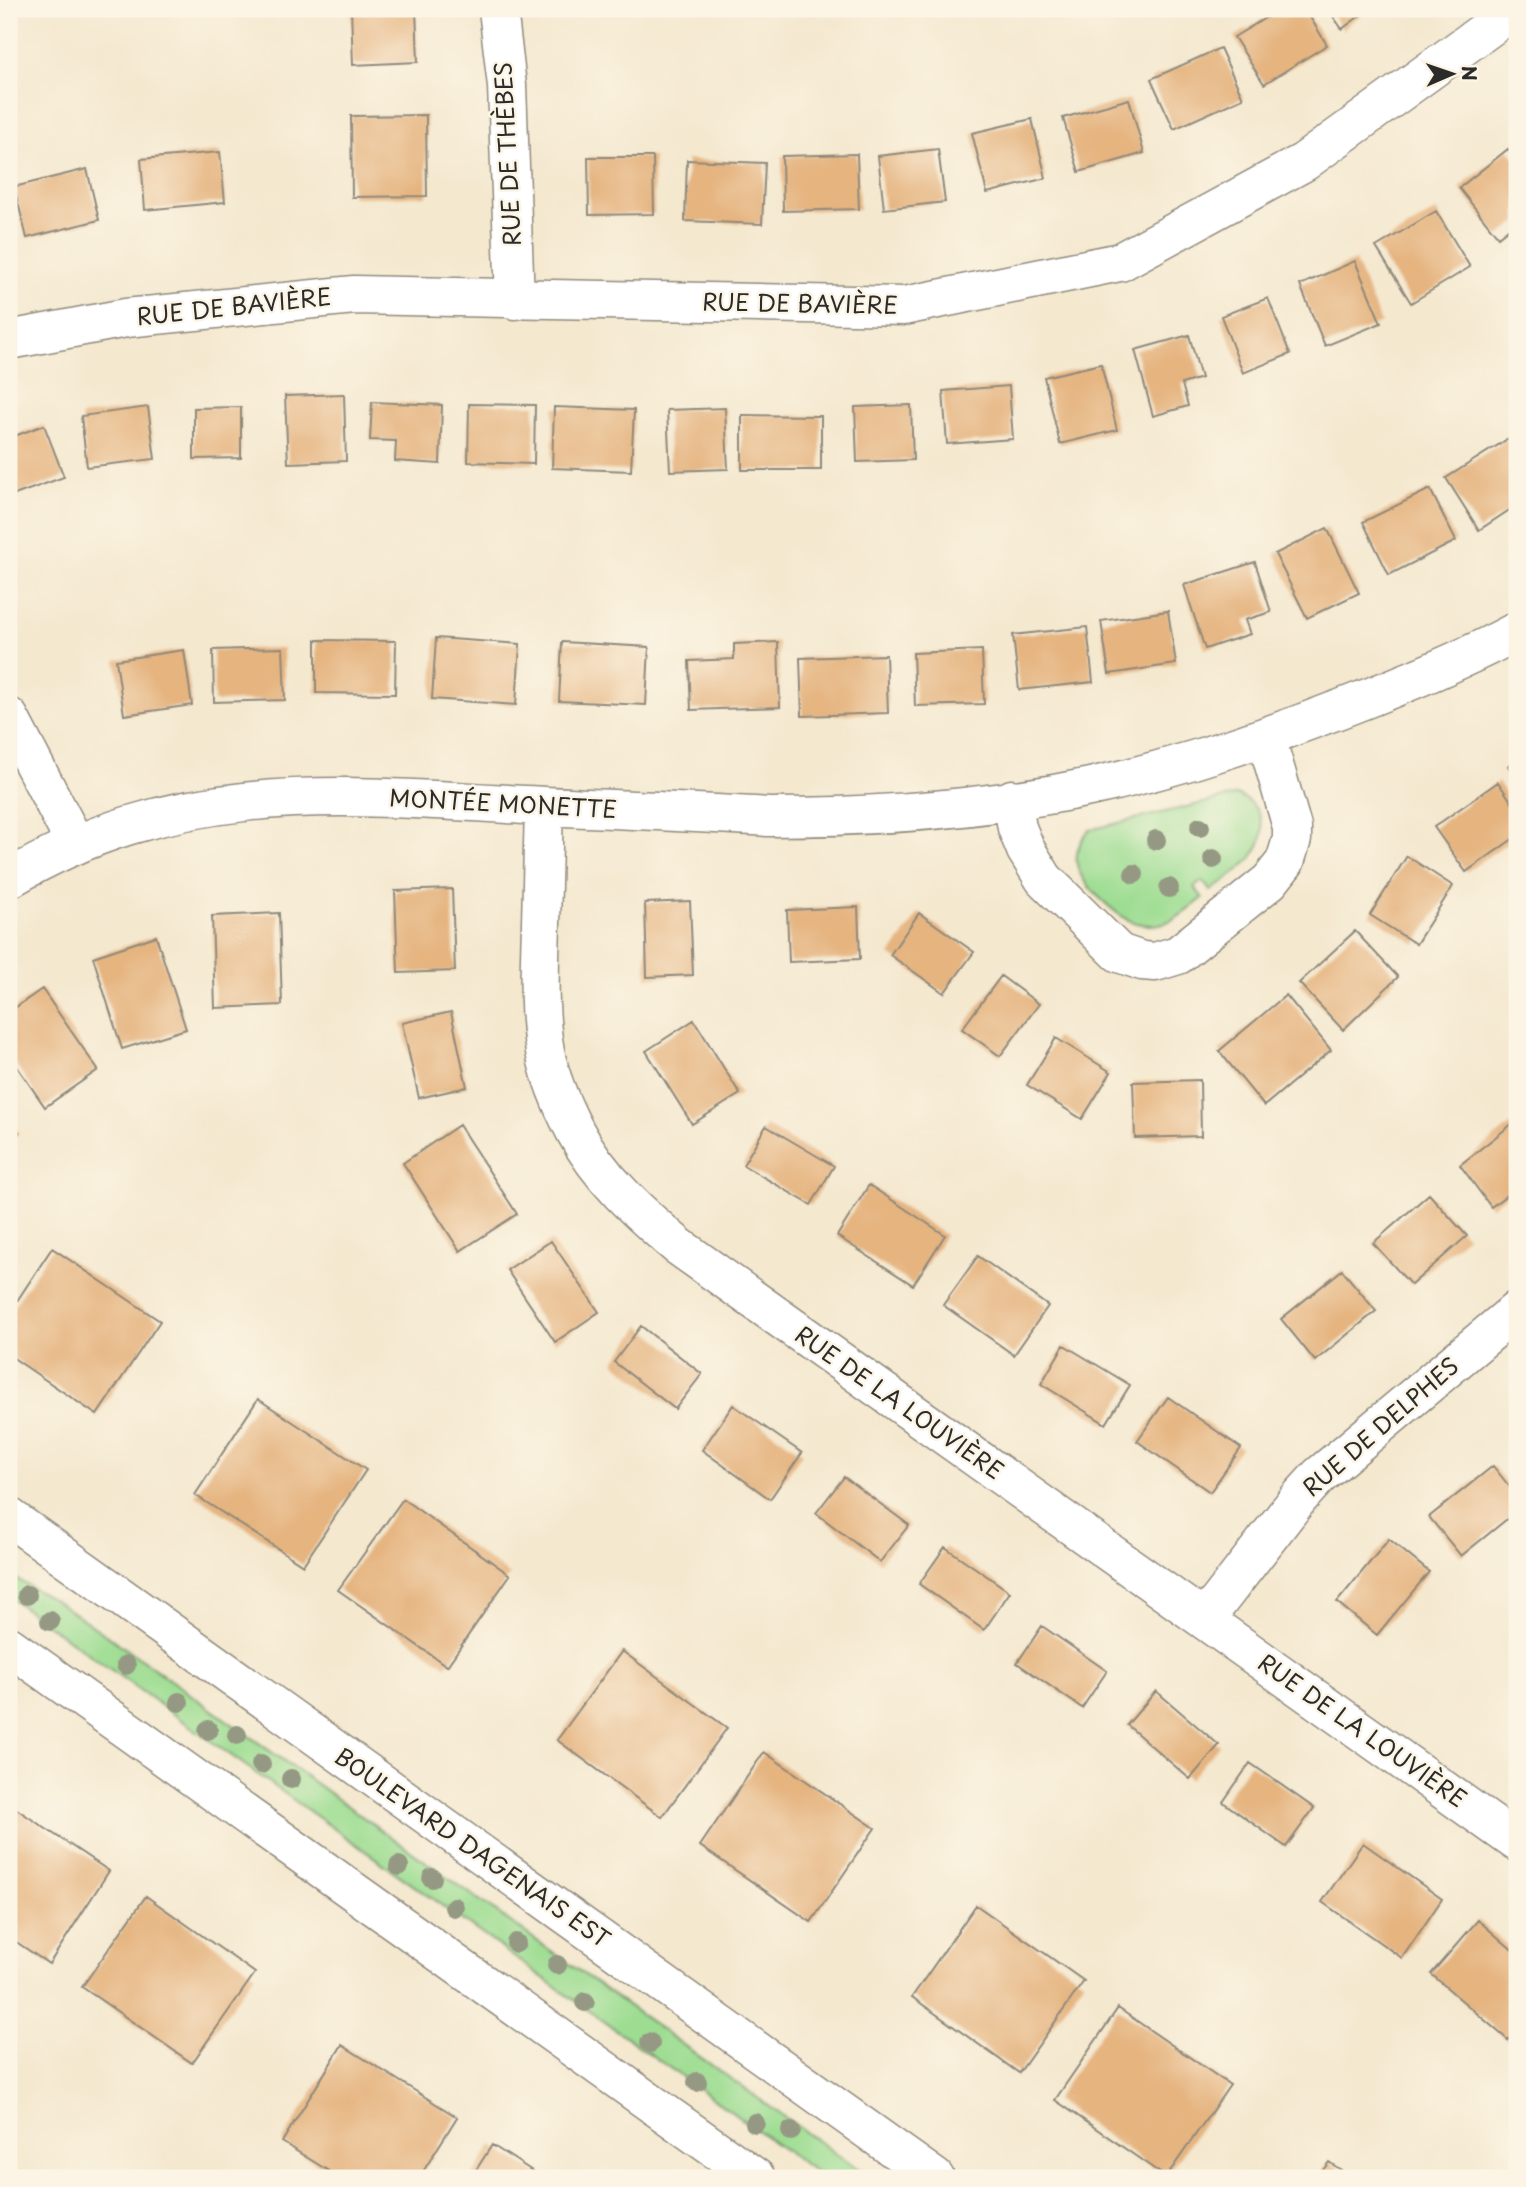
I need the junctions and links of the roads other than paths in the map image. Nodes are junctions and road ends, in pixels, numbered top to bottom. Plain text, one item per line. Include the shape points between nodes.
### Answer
1 (498, 9) edge
2 (1515, 9) edge
3 (515, 300) junction
4 (9, 340) edge
5 (1517, 631) edge
6 (9, 717) edge
7 (1266, 737) junction
8 (1012, 799) junction
9 (544, 806) junction
10 (76, 845) junction
11 (9, 879) edge
12 (1517, 1310) edge
13 (9, 1517) edge
14 (1205, 1619) junction
15 (9, 1646) edge
16 (1517, 1842) edge
17 (756, 2178) edge
18 (935, 2178) edge

1 - 3 street, RUE DE THÈBES via 508,86
2 - 3 street, RUE DE BAVIÈRE via 1304,162 1121,262 904,306
3 - 4 street, RUE DE BAVIÈRE via 354,295 126,318
5 - 7 street, MONTÉE MONETTE via 1409,683
6 - 10 street
7 - 8 street, MONTÉE MONETTE via 1127,778
7 - 8 street via 1292,827 1285,862 1270,881 1201,938 1166,959 1142,961 1119,953 1063,900 1026,850
8 - 9 street, MONTÉE MONETTE via 834,817
9 - 10 street, MONTÉE MONETTE via 353,797 244,800 157,816
9 - 14 street, RUE DE LA LOUVIÈRE via 540,968 545,1052 576,1133 604,1174 637,1211 678,1246
10 - 11 street, MONTÉE MONETTE
12 - 14 street, RUE DE DELPHES via 1319,1476
13 - 18 street, BOULEVARD DAGENAIS EST
14 - 16 street, RUE DE LA LOUVIÈRE
15 - 17 street

